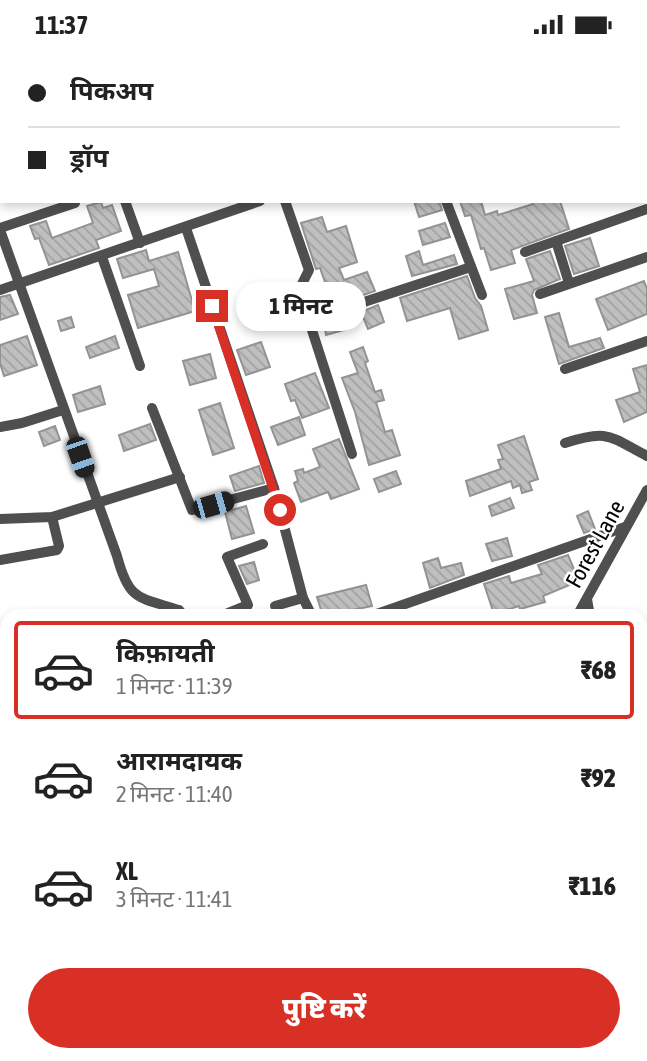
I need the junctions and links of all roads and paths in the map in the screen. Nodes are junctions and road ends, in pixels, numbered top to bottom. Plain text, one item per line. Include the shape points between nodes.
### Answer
1 (75, 203) dead end
2 (126, 203) edge
3 (255, 203) edge
4 (286, 203) edge
5 (447, 203) edge
6 (647, 209) edge
7 (186, 228) junction
8 (0, 229) edge
9 (556, 241) junction
10 (140, 243) junction
11 (525, 252) dead end
12 (102, 257) junction
13 (647, 257) edge
14 (471, 267) junction
15 (569, 283) junction
16 (18, 284) junction
17 (0, 290) edge
18 (540, 294) dead end
19 (482, 295) dead end
20 (310, 327) junction
21 (647, 341) edge
22 (140, 366) dead end
23 (565, 369) dead end
24 (152, 408) dead end
25 (64, 410) junction
26 (0, 427) edge
27 (565, 443) dead end
28 (352, 454) dead end
29 (647, 456) edge
30 (180, 477) junction
31 (274, 488) junction
32 (647, 490) edge
33 (96, 503) junction
34 (52, 517) junction
35 (0, 520) edge
36 (625, 527) junction
37 (263, 544) dead end
38 (0, 560) edge
39 (303, 599) junction
40 (587, 599) junction
41 (275, 606) dead end
42 (176, 609) edge
43 (238, 609) edge
44 (308, 609) edge
45 (391, 609) edge
46 (581, 609) edge
47 (589, 609) edge

1 - 8 street
2 - 10 street
3 - 7 street
4 - 20 street via 309,270 299,290
5 - 14 street
6 - 9 street
7 - 10 street
7 - 31 street
8 - 16 street
9 - 11 street
9 - 15 street
10 - 12 street
12 - 16 street
12 - 22 street
13 - 15 street
14 - 19 street
14 - 20 street via 364,302
15 - 18 street
16 - 17 street
16 - 25 street
20 - 28 street
21 - 23 street
24 - 30 street
25 - 26 street
25 - 33 street
27 - 29 street via 603,435
30 - 31 street via 194,510
30 - 33 street
31 - 39 street
32 - 36 street, Forest Lane
33 - 34 street
33 - 42 street via 126,585 135,594
34 - 35 street
34 - 38 street via 57,550
36 - 40 street, Forest Lane
36 - 45 street
37 - 43 street via 227,557 247,605
39 - 41 street
39 - 44 street
40 - 46 street, Forest Lane
40 - 47 street

